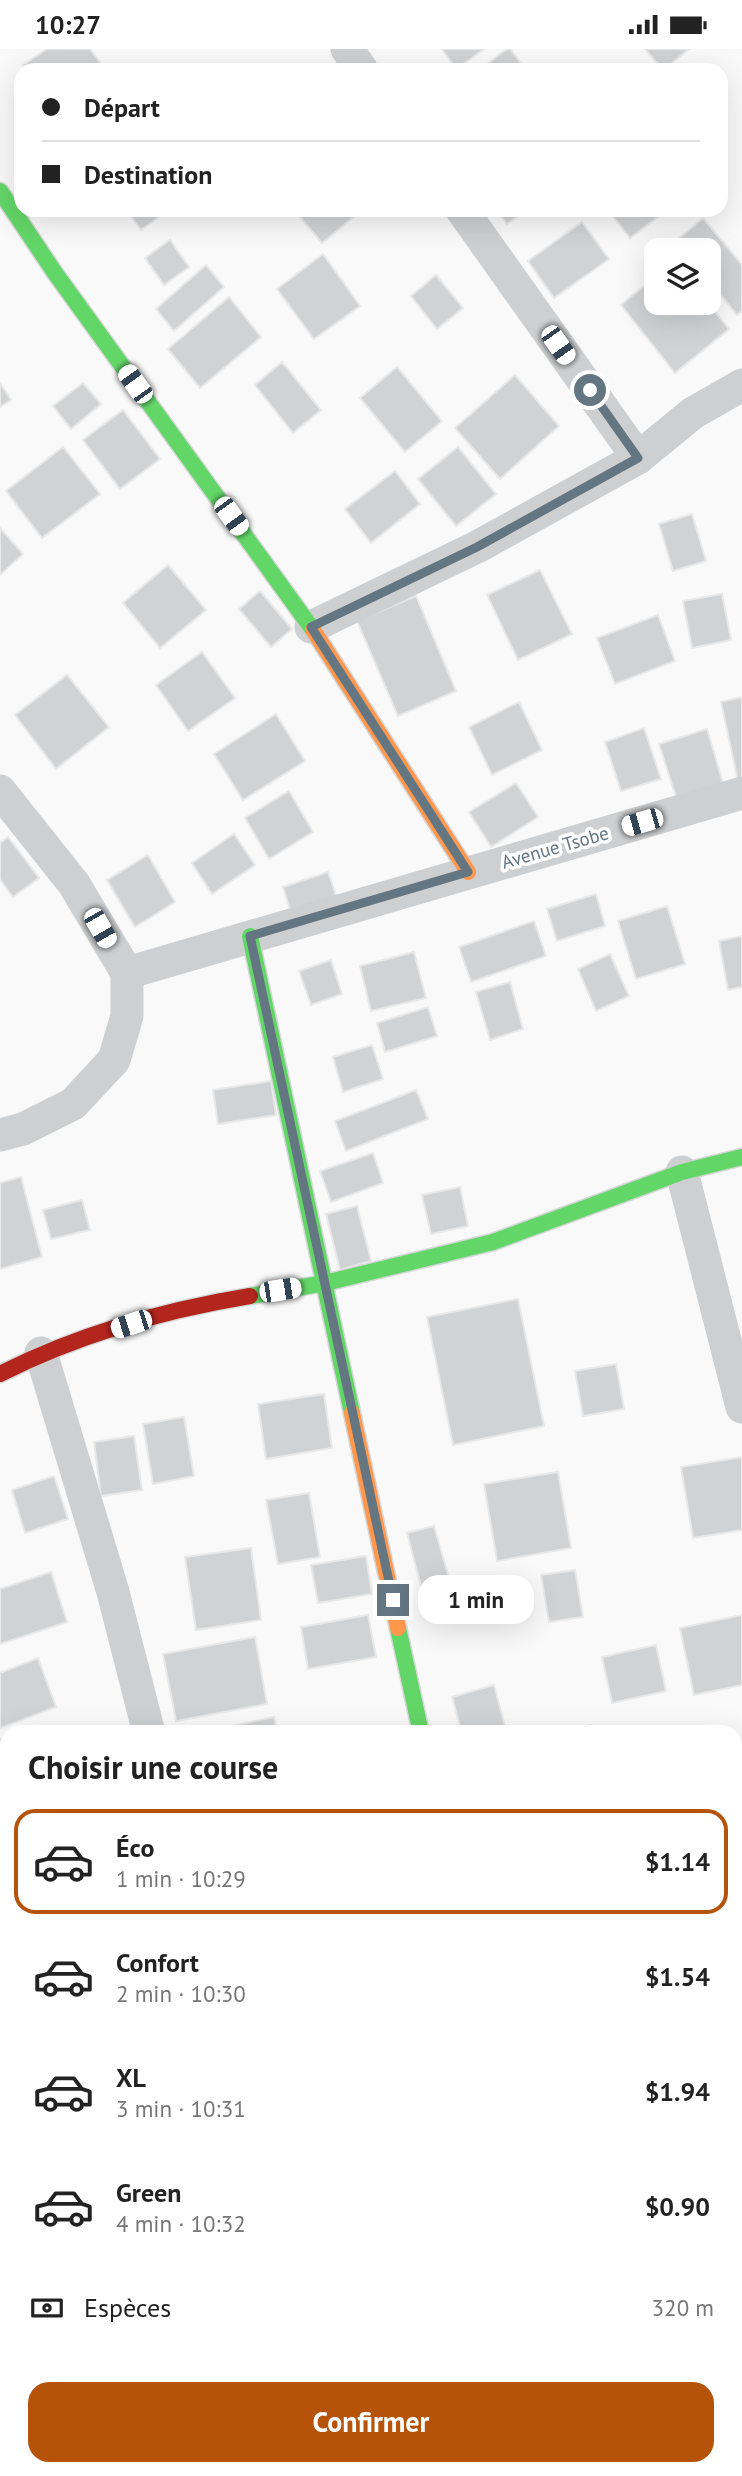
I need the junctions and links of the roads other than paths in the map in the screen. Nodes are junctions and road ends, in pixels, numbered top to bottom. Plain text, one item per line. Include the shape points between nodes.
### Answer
1 (0, 191) edge
2 (14, 212) edge
3 (17, 217) edge
4 (467, 217) edge
5 (742, 385) edge
6 (638, 458) junction
7 (311, 627) junction
8 (0, 791) edge
9 (742, 793) edge
10 (468, 872) junction
11 (250, 936) junction
12 (127, 973) junction
13 (0, 1135) edge
14 (742, 1157) edge
15 (682, 1172) junction
16 (325, 1283) junction
17 (41, 1353) junction
18 (0, 1374) edge
19 (742, 1408) edge
20 (147, 1725) edge
21 (420, 1725) edge

1 - 2 street
3 - 7 street
4 - 6 street
5 - 6 street via 693,413
6 - 7 street via 477,547
7 - 10 street
8 - 12 street via 74,884
9 - 10 street, Avenue Tsobe
10 - 11 street, Avenue Tsobe
11 - 12 street, Avenue Tsobe
11 - 16 street
12 - 13 street via 127,1016 114,1060 74,1104
14 - 15 street
15 - 16 street via 493,1242
15 - 19 street
16 - 17 street via 154,1317
16 - 21 street
17 - 18 street
17 - 20 street via 113,1592

